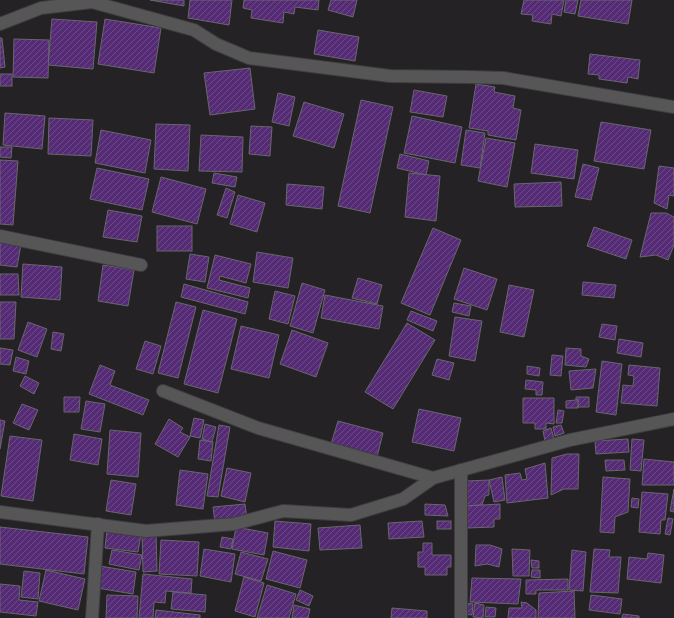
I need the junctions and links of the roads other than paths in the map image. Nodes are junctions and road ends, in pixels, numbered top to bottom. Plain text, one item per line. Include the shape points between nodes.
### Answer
1 (0, 24) edge
2 (674, 107) edge
3 (0, 236) edge
4 (141, 265) dead end
5 (163, 391) dead end
6 (674, 419) edge
7 (461, 470) junction
8 (433, 478) junction
9 (0, 512) edge
10 (98, 524) junction
11 (92, 618) edge
12 (461, 618) edge

1 - 2 street via 41,8 92,2 194,30 216,44 249,58 390,76 503,78
3 - 4 street
5 - 8 street via 258,428
6 - 7 street via 570,440
7 - 8 street
7 - 12 street
8 - 10 street via 403,499 351,515 283,511 234,524 146,531
9 - 10 street
10 - 11 street

